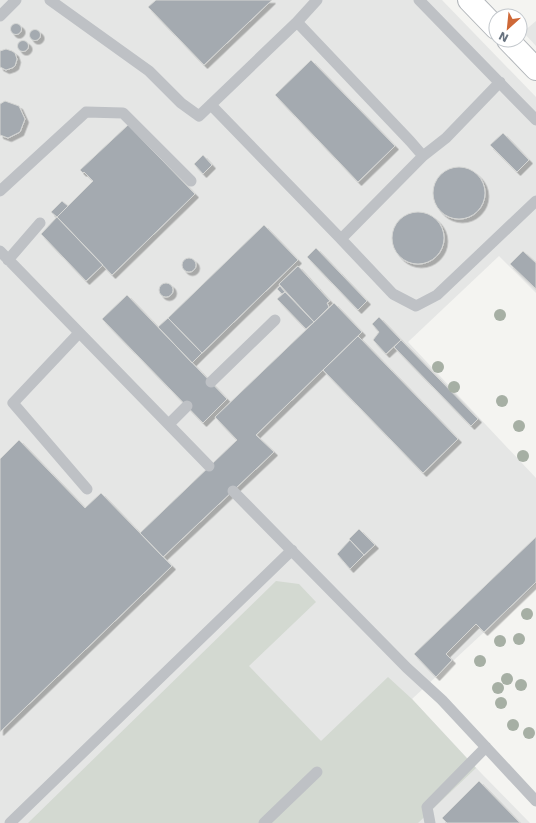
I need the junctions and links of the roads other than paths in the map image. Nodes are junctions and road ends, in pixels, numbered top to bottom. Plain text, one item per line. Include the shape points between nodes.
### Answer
1 (16, 0) edge
2 (50, 0) edge
3 (317, 0) edge
4 (419, 0) edge
5 (470, 0) edge
6 (0, 16) edge
7 (488, 19) edge
8 (297, 22) junction
9 (518, 48) edge
10 (533, 60) edge
11 (500, 82) junction
12 (211, 106) junction
13 (536, 120) edge
14 (423, 156) junction
15 (191, 182) dead end
16 (0, 191) edge
17 (536, 201) edge
18 (40, 223) dead end
19 (341, 239) junction
20 (0, 251) edge
21 (8, 260) junction
22 (275, 320) dead end
23 (79, 333) junction
24 (211, 382) dead end
25 (187, 406) dead end
26 (169, 424) junction
27 (209, 466) dead end
28 (87, 489) dead end
29 (233, 491) dead end
30 (292, 550) junction
31 (486, 748) junction
32 (317, 772) dead end
33 (536, 801) edge
34 (10, 823) edge
35 (264, 823) edge
36 (430, 823) edge

1 - 6 lane
2 - 12 lane via 149,71 180,103 199,116
3 - 8 lane
4 - 11 lane
5 - 7 street
8 - 12 lane
8 - 14 lane
9 - 10 street
11 - 13 lane
11 - 14 lane via 446,138
12 - 19 lane
14 - 19 lane
15 - 16 lane via 123,113 86,112
17 - 19 lane via 437,295 416,306 393,294
18 - 21 lane
20 - 21 lane
21 - 23 lane
22 - 24 lane
23 - 26 lane
23 - 28 lane via 13,403
25 - 26 lane
26 - 27 lane
29 - 30 lane
30 - 31 lane via 407,668 442,700
30 - 34 lane
31 - 33 lane
31 - 36 lane via 427,807
32 - 35 lane

